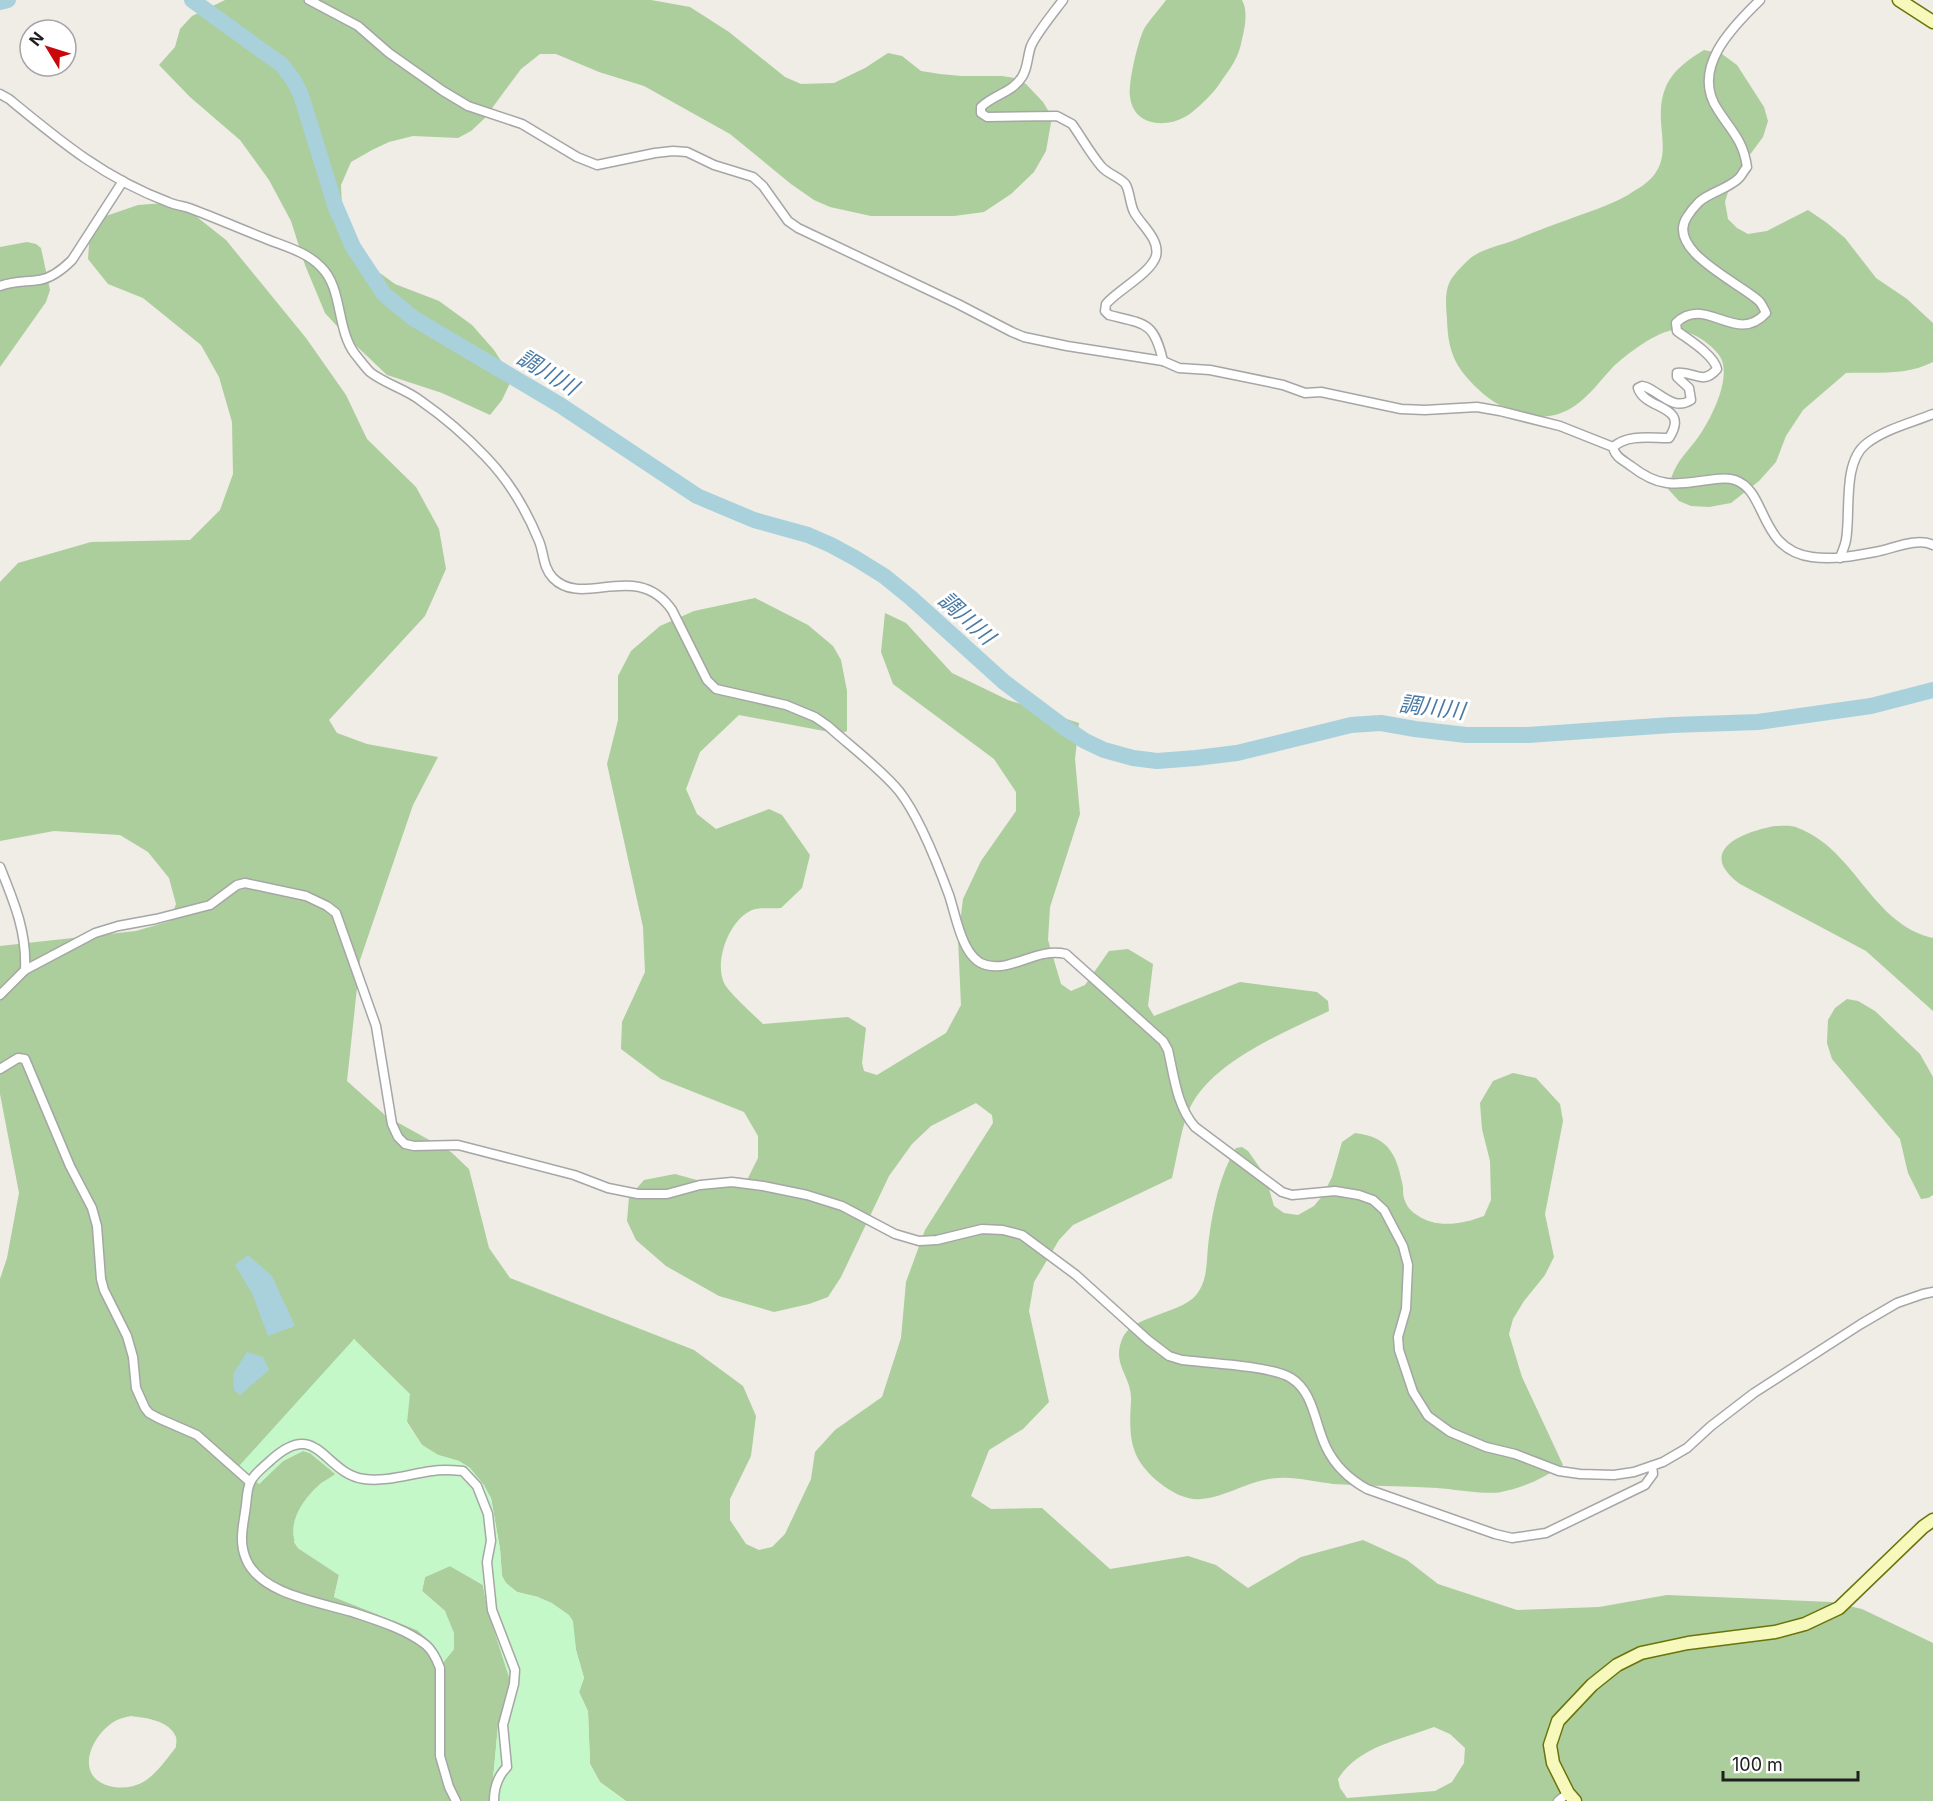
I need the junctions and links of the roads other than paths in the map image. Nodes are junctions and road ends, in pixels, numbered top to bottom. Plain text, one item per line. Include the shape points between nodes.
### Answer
1 (309, 0) edge
2 (1063, 0) edge
3 (1760, 0) edge
4 (1899, 0) edge
5 (1933, 22) edge
6 (0, 94) edge
7 (123, 182) junction
8 (0, 286) edge
9 (1163, 361) junction
10 (1933, 414) edge
11 (1612, 447) junction
12 (1933, 545) edge
13 (1840, 558) junction
14 (0, 867) edge
15 (25, 970) junction
16 (0, 995) edge
17 (0, 1069) edge
18 (1933, 1292) edge
19 (1652, 1466) junction
20 (250, 1482) junction
21 (1933, 1520) edge
22 (1572, 1797) edge
23 (456, 1801) edge
24 (494, 1801) edge
25 (1558, 1801) edge

1 - 9 street via 358,26 443,91 468,105 522,124 577,157 597,165 655,153 687,152 753,177 798,228 1012,332 1067,346
2 - 9 street via 1031,45 1022,77 1015,86 987,101 981,113 987,117 1057,116 1067,120 1102,168 1126,186 1133,211 1153,238 1156,257 1113,296 1105,311 1145,324 1153,331
3 - 11 street via 1726,38 1711,65 1709,80 1716,109 1744,150 1747,167 1738,180 1699,202 1682,227 1684,238 1698,256 1761,303 1766,313 1749,325 1691,313 1681,317 1676,323 1677,331 1710,357 1717,369 1704,378 1677,373 1689,388 1691,400 1680,405 1646,387 1638,388 1644,397 1666,409 1675,420 1676,429 1669,438 1621,440
4 - 5 main road
6 - 7 street via 72,150
7 - 8 street via 62,270 41,280
7 - 19 street via 288,248 321,266 329,277 343,330 354,353 370,372 420,400 447,421 492,464 526,510 546,568 554,579 567,588 640,586 654,592 672,610 707,680 716,689 786,705 815,717 872,766 899,791 911,811 973,958 984,965 997,966 1044,953 1066,954 1163,1041 1182,1108 1195,1127 1282,1191 1292,1195 1335,1191 1359,1195 1384,1210 1403,1246 1408,1265 1399,1350 1413,1392 1428,1416 1450,1432 1559,1471 1614,1475
9 - 11 street via 1179,368 1210,370 1305,393 1322,392 1401,409 1477,406 1560,426
10 - 13 street via 1865,444 1854,459 1846,542
11 - 13 street via 1638,472 1663,483 1677,485 1726,478 1743,483 1780,542 1795,553
12 - 13 street via 1919,542
14 - 15 street via 19,916 26,950
15 - 16 street
15 - 19 street via 95,933 210,904 237,885 245,883 306,896 336,913 376,1026 393,1124 405,1144 458,1145 638,1194 667,1194 732,1182 763,1186 842,1206 895,1234 920,1241 982,1229 1022,1234 1076,1275 1168,1356 1290,1377 1304,1388 1330,1455 1354,1482 1495,1534 1512,1538 1546,1533 1645,1485 1653,1474
17 - 20 street via 18,1058 25,1059 92,1208 101,1279 127,1336 136,1388 145,1408 197,1435
18 - 19 street via 1897,1303 1861,1324 1754,1393 1687,1448
20 - 23 street via 241,1540 246,1559 263,1580 297,1597 390,1626 428,1646 435,1656 440,1668 440,1755
20 - 24 street via 278,1454 301,1443 315,1447 344,1471 362,1479 378,1480 433,1470 463,1471 477,1486 488,1514 492,1610 515,1670 503,1725 507,1767 501,1773
21 - 22 main road via 1839,1608 1805,1624 1641,1653 1617,1665 1558,1721 1550,1745 1553,1763
22 - 25 street

